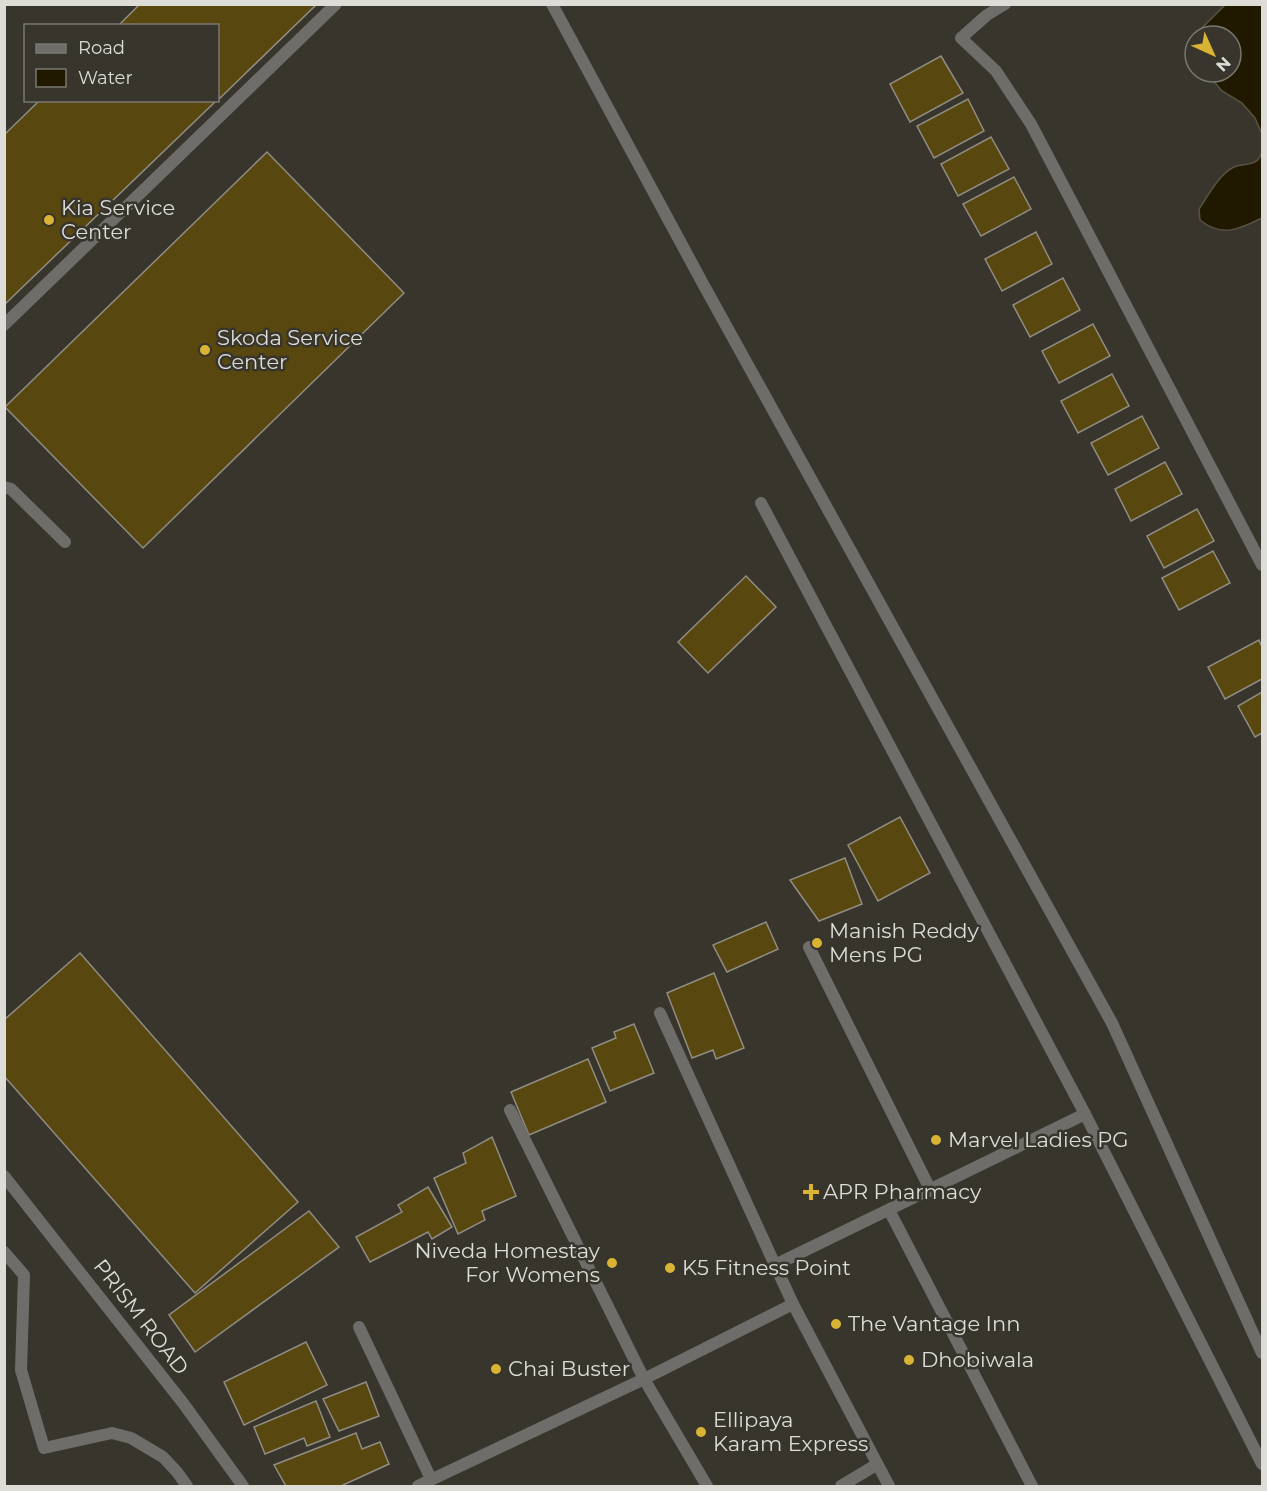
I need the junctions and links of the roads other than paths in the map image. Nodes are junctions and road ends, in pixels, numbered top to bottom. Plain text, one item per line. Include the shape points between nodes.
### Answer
1 (336, 4) edge
2 (552, 4) edge
3 (1005, 4) edge
4 (4, 325) edge
5 (4, 487) edge
6 (761, 503) dead end
7 (65, 542) dead end
8 (1263, 565) edge
9 (809, 946) dead end
10 (660, 1013) dead end
11 (510, 1110) dead end
12 (1085, 1114) junction
13 (4, 1176) edge
14 (931, 1191) junction
15 (889, 1210) junction
16 (4, 1252) edge
17 (775, 1265) junction
18 (793, 1304) junction
19 (359, 1327) dead end
20 (1263, 1353) edge
21 (644, 1379) junction
22 (1263, 1464) edge
23 (876, 1465) junction
24 (431, 1479) junction
25 (187, 1486) edge
26 (243, 1486) edge
27 (418, 1486) edge
28 (707, 1486) edge
29 (841, 1486) edge
30 (889, 1486) edge
31 (1032, 1486) edge

1 - 4 street
2 - 20 street via 1112,1023
3 - 8 street via 961,38 996,71 1031,124
5 - 7 street via 11,489
6 - 12 street
9 - 14 street
10 - 17 street
11 - 21 street
12 - 14 street
12 - 22 street
13 - 26 street, PRISM ROAD via 183,1403
14 - 15 street
15 - 17 street
15 - 31 street
16 - 25 street via 24,1275 21,1370 44,1448 112,1433 131,1438 163,1457
17 - 18 street
18 - 21 street
18 - 23 street
19 - 24 street
21 - 24 street
21 - 28 street
23 - 29 street
23 - 30 street
24 - 27 street

